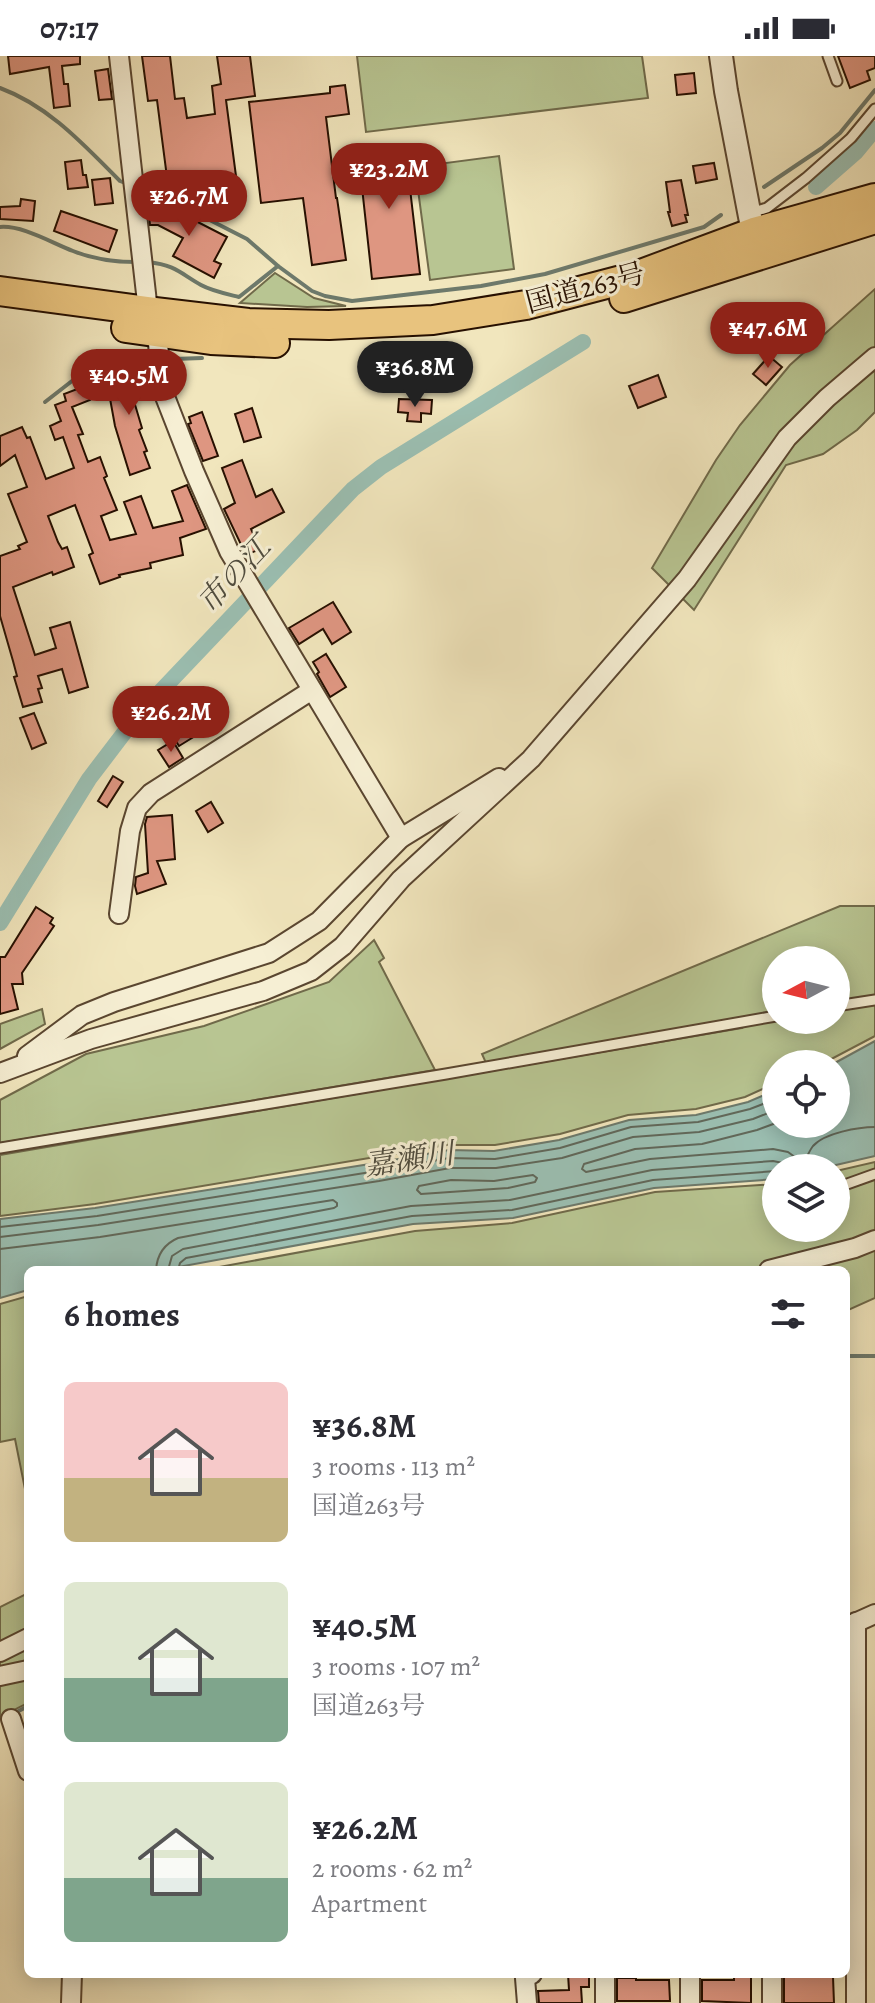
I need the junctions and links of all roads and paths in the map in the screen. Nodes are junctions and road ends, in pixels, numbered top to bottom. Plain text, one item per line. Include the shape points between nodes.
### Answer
1 (119, 56) edge
2 (721, 56) edge
3 (828, 56) edge
4 (837, 81) dead end
5 (875, 109) edge
6 (875, 198) edge
7 (875, 219) edge
8 (754, 234) junction
9 (0, 291) edge
10 (0, 310) edge
11 (152, 322) junction
12 (875, 357) edge
13 (312, 690) junction
14 (531, 759) junction
15 (401, 838) junction
16 (119, 914) dead end
17 (875, 1000) edge
18 (850, 1004) edge
19 (762, 1018) edge
20 (4, 1071) edge
21 (0, 1148) edge
22 (875, 1174) edge
23 (850, 1183) edge
24 (875, 1240) edge
25 (783, 1266) edge
26 (875, 1614) edge
27 (851, 1624) edge
28 (24, 1640) edge
29 (0, 1652) edge
30 (24, 1671) edge
31 (0, 1676) edge
32 (11, 1719) dead end
33 (24, 1759) edge
34 (851, 1796) edge
35 (856, 1842) junction
36 (875, 1842) edge
37 (72, 1978) edge
38 (525, 1978) edge
39 (605, 1978) edge
40 (690, 1978) edge
41 (772, 1978) edge
42 (71, 2003) edge
43 (527, 2003) edge
44 (605, 2003) edge
45 (690, 2003) edge
46 (772, 2003) edge
47 (856, 2003) edge

1 - 11 street
2 - 8 street
3 - 4 lane
5 - 8 lane via 851,138 767,208
6 - 8 highway, 国道263号
7 - 8 highway, 国道263号
8 - 11 highway, 国道263号 via 633,277 526,305 433,320 329,325
9 - 11 highway, 国道263号
10 - 11 highway, 国道263号
11 - 13 street via 162,389 229,551
12 - 14 street via 787,438 687,579
13 - 15 street
13 - 16 street via 151,793 137,808
14 - 15 street
14 - 20 street via 401,879 343,946 311,971 263,991 91,1039
15 - 20 street via 319,921 269,953 82,1015
17 - 18 lane
19 - 21 lane
22 - 23 lane
24 - 25 street
26 - 27 street
27 - 34 street
28 - 29 street
30 - 31 street
32 - 33 street
34 - 35 street
35 - 36 street
35 - 47 street
37 - 42 street
38 - 43 street
39 - 44 street
40 - 45 street
41 - 46 street

